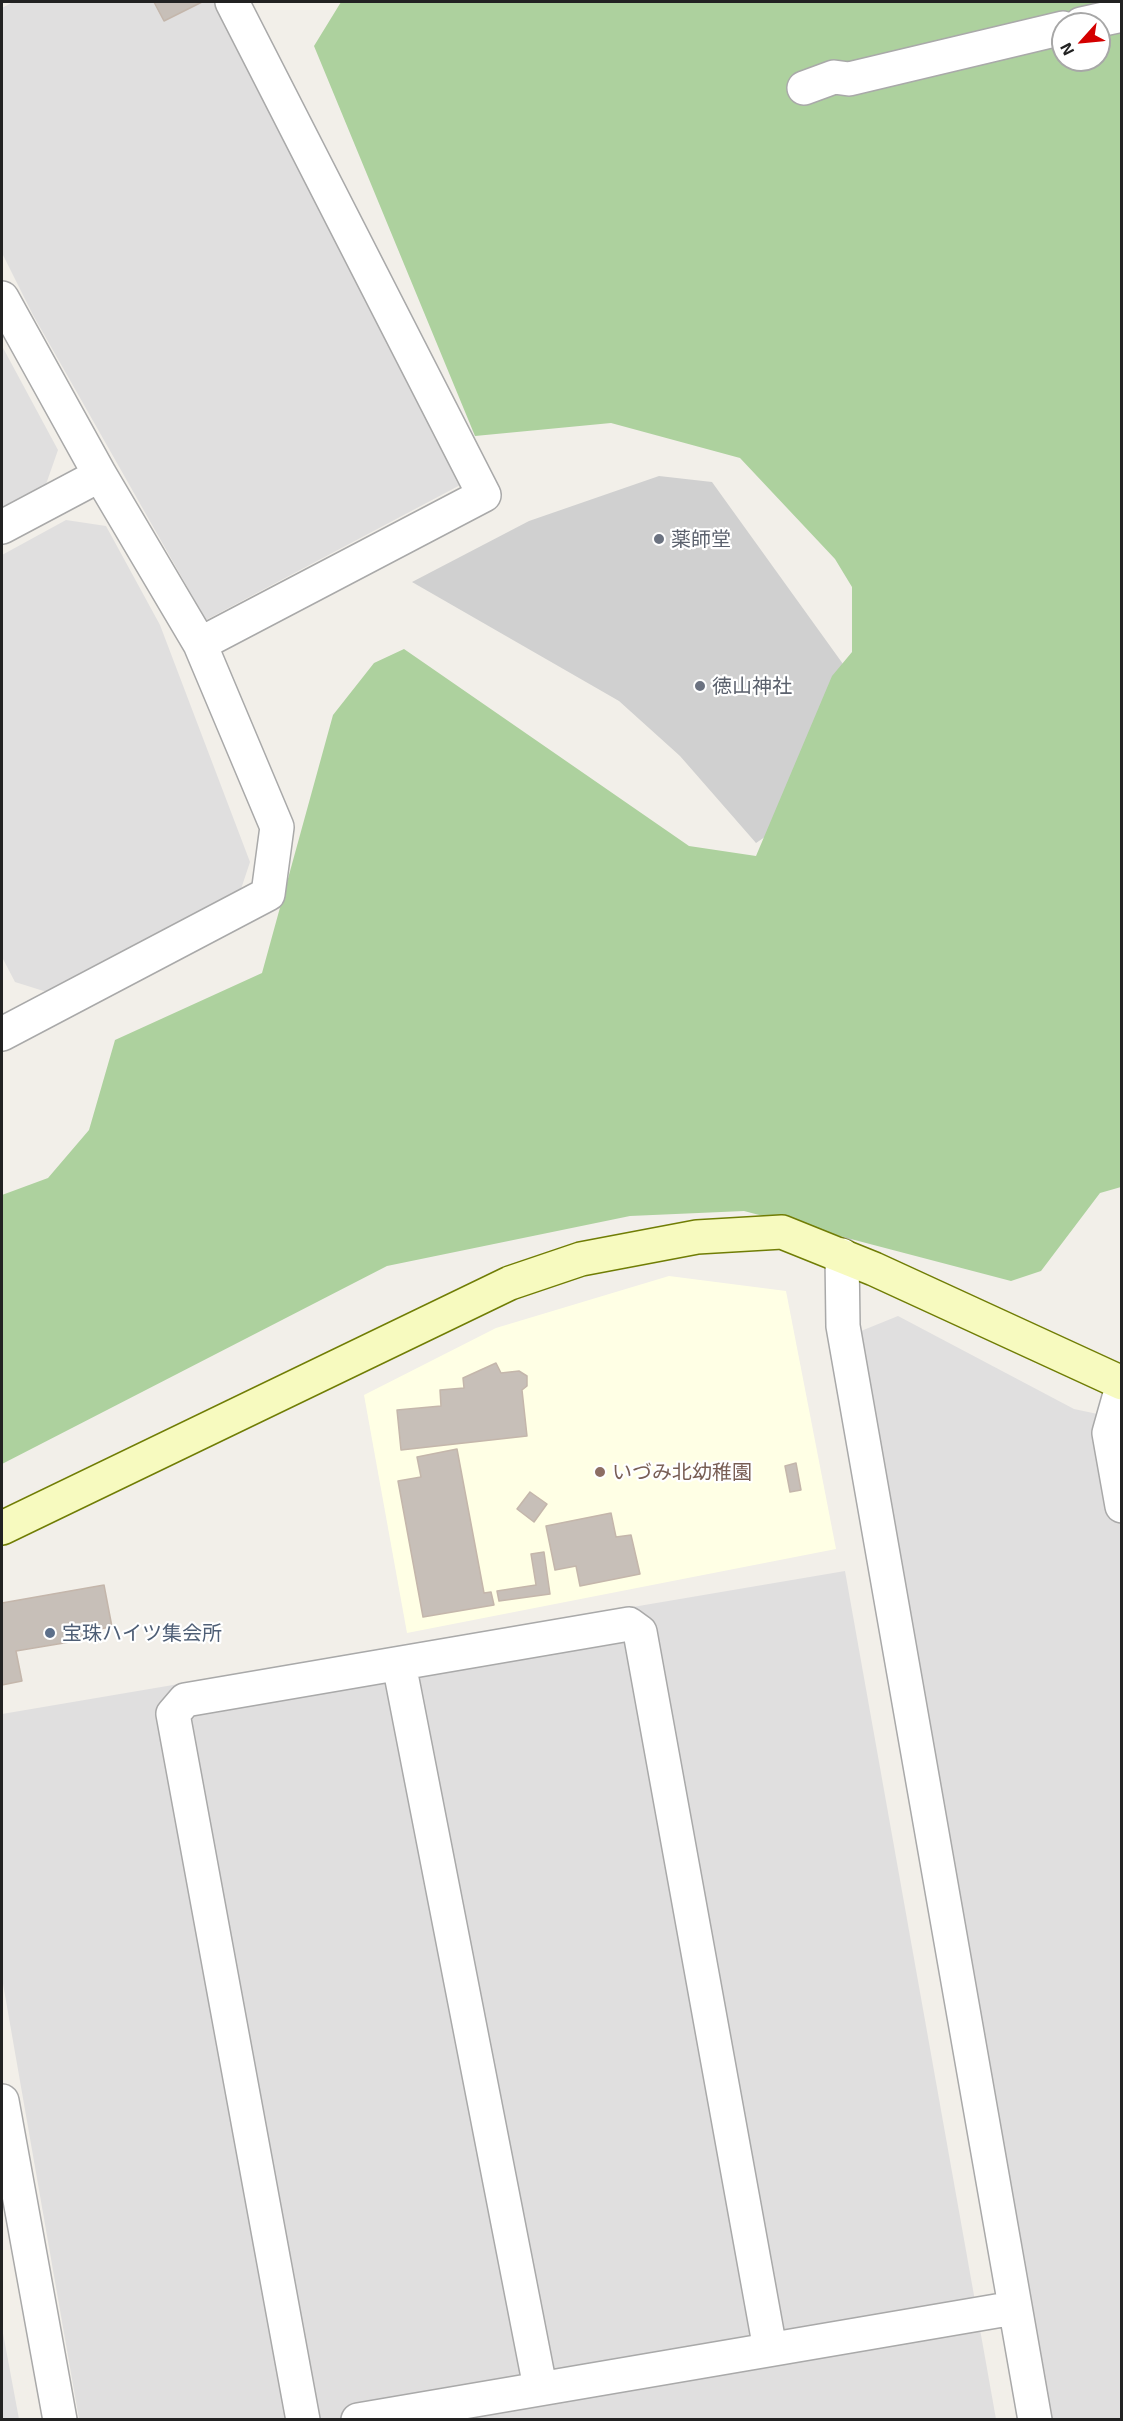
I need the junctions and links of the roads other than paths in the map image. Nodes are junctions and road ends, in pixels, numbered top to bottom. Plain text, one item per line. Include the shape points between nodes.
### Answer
1 (232, 2) edge
2 (1051, 31) edge
3 (804, 88) dead end
4 (2, 298) edge
5 (100, 475) junction
6 (2, 526) edge
7 (200, 644) junction
8 (6, 1021) edge
9 (842, 1255) junction
10 (1122, 1385) edge
11 (1122, 1506) edge
12 (2, 1528) edge
13 (399, 1664) junction
14 (2, 2101) edge
15 (1014, 2308) junction
16 (770, 2349) junction
17 (540, 2387) junction
18 (60, 2420) edge
19 (303, 2420) edge
20 (358, 2420) edge
21 (1035, 2420) edge

1 - 7 street via 484,495
2 - 3 street via 849,79 834,77
4 - 5 street
5 - 6 street
5 - 7 street
7 - 8 street via 277,827 268,894
9 - 10 street
9 - 12 street via 782,1232 697,1237 581,1259 510,1283
9 - 15 street via 843,1326
10 - 11 street via 1109,1433
13 - 16 street via 629,1624 640,1632
13 - 17 street
13 - 19 street via 185,1700 174,1714
14 - 18 street
15 - 16 street
15 - 21 street
16 - 17 street
17 - 20 street

